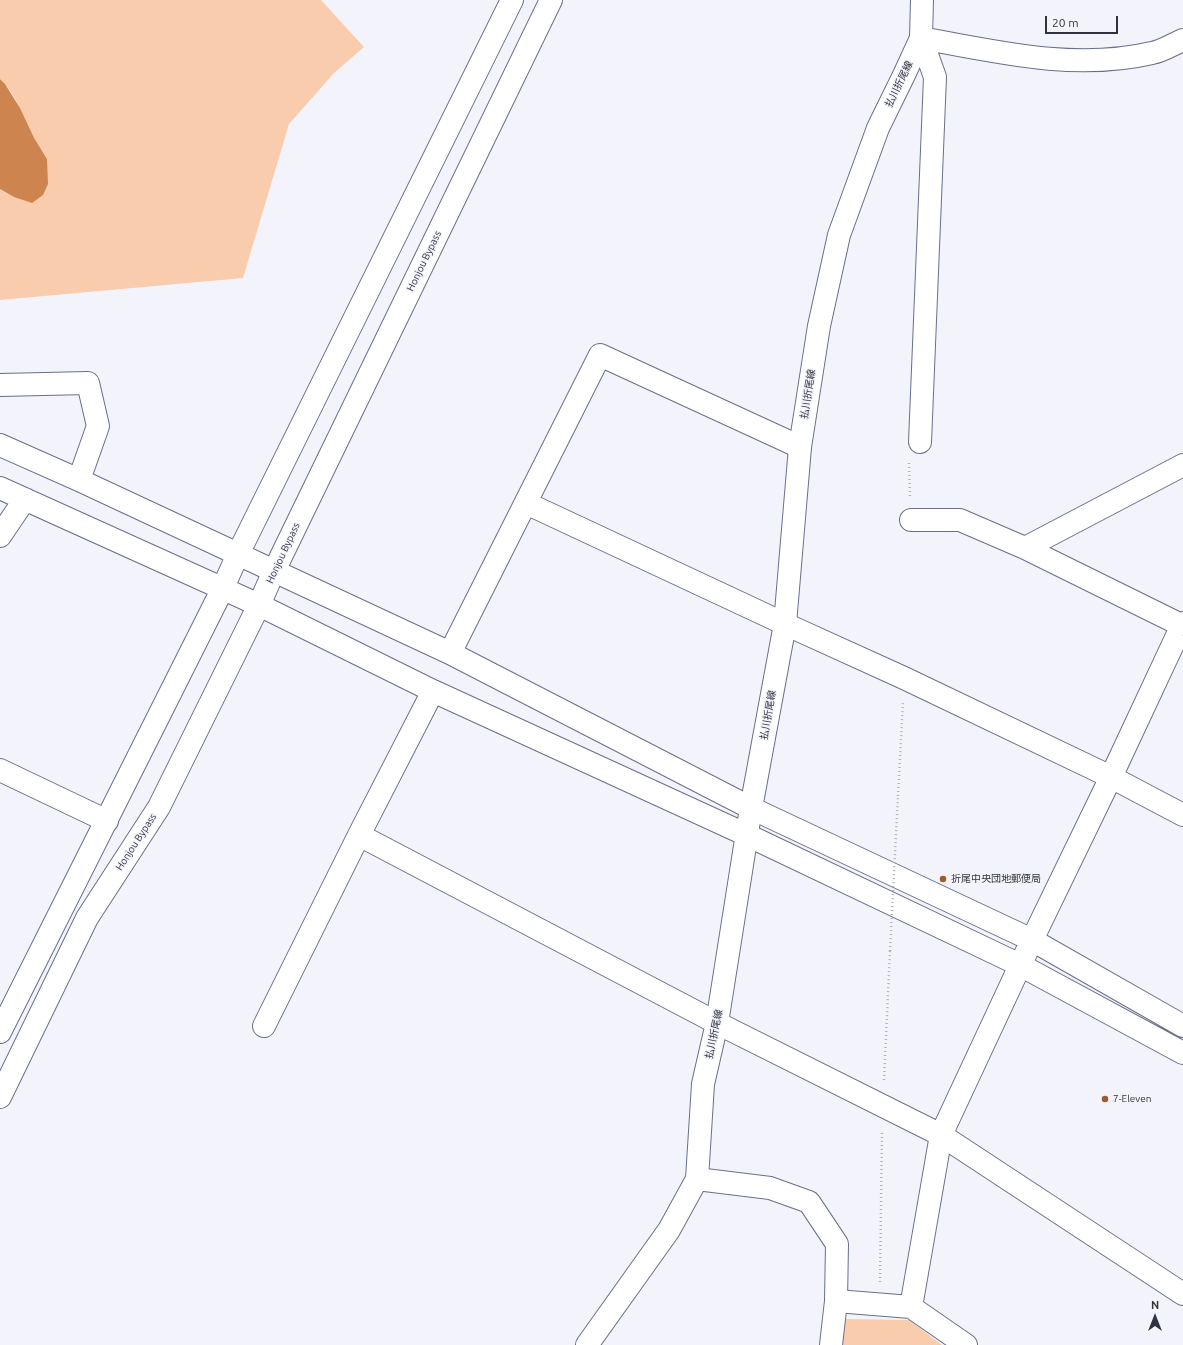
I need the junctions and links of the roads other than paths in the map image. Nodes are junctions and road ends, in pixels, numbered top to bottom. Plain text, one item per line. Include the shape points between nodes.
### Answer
1 (512, 0) edge
2 (550, 0) edge
3 (922, 0) edge
4 (921, 38) junction
5 (1183, 40) edge
6 (0, 386) edge
7 (920, 442) road end
8 (0, 445) edge
9 (800, 447) junction
10 (1183, 465) edge
11 (79, 480) junction
12 (0, 488) edge
13 (26, 499) junction
14 (526, 503) junction
15 (910, 520) road end
16 (0, 536) edge
17 (1025, 548) junction
18 (238, 554) junction
19 (274, 571) junction
20 (222, 590) junction
21 (259, 606) junction
22 (785, 624) junction
23 (1182, 624) edge
24 (450, 653) junction
25 (433, 692) junction
26 (0, 770) edge
27 (1111, 777) junction
28 (751, 808) junction
29 (1183, 815) edge
30 (107, 821) junction
31 (359, 835) junction
32 (747, 835) junction
33 (1032, 940) junction
34 (1020, 965) junction
35 (717, 1023) junction
36 (264, 1026) dead end
37 (1183, 1026) edge
38 (0, 1032) edge
39 (1183, 1053) edge
40 (0, 1097) edge
41 (941, 1136) junction
42 (697, 1179) junction
43 (1183, 1294) edge
44 (836, 1301) junction
45 (911, 1307) junction
46 (587, 1345) edge
47 (831, 1345) edge
48 (966, 1345) edge

1 - 18 main road
2 - 19 main road, Honjou Bypass
3 - 4 main road, 払川折尾線
4 - 5 main road via 1021,56 1107,60 1154,53
4 - 7 main road via 935,77
4 - 9 main road, 払川折尾線 via 878,128 839,235 819,326
6 - 11 main road via 88,383 98,426
8 - 11 main road
9 - 14 main road via 600,355
9 - 22 main road, 払川折尾線
10 - 17 main road
11 - 18 main road
12 - 13 main road
13 - 16 main road
13 - 20 main road
14 - 22 main road
14 - 24 main road
15 - 17 main road via 960,520
17 - 23 main road
18 - 19 main road
18 - 20 main road
19 - 21 main road, Honjou Bypass
19 - 24 main road
20 - 21 main road
20 - 30 main road
21 - 25 main road
21 - 40 main road, Honjou Bypass via 159,807 87,918
22 - 27 main road
22 - 28 main road, 払川折尾線
23 - 27 main road
24 - 28 main road
25 - 31 main road
25 - 32 main road
26 - 30 main road
27 - 29 main road
27 - 33 main road
28 - 32 main road, 払川折尾線
28 - 33 main road
30 - 38 main road
31 - 35 main road
31 - 36 main road
32 - 34 main road
32 - 35 main road, 払川折尾線
33 - 34 main road
33 - 37 main road
34 - 39 main road
34 - 41 main road
35 - 41 main road
35 - 42 main road, 払川折尾線 via 702,1084
41 - 43 main road
41 - 45 main road
42 - 44 main road via 770,1188 809,1202 838,1244
42 - 46 main road via 669,1230
44 - 45 main road
44 - 47 main road
45 - 48 main road

